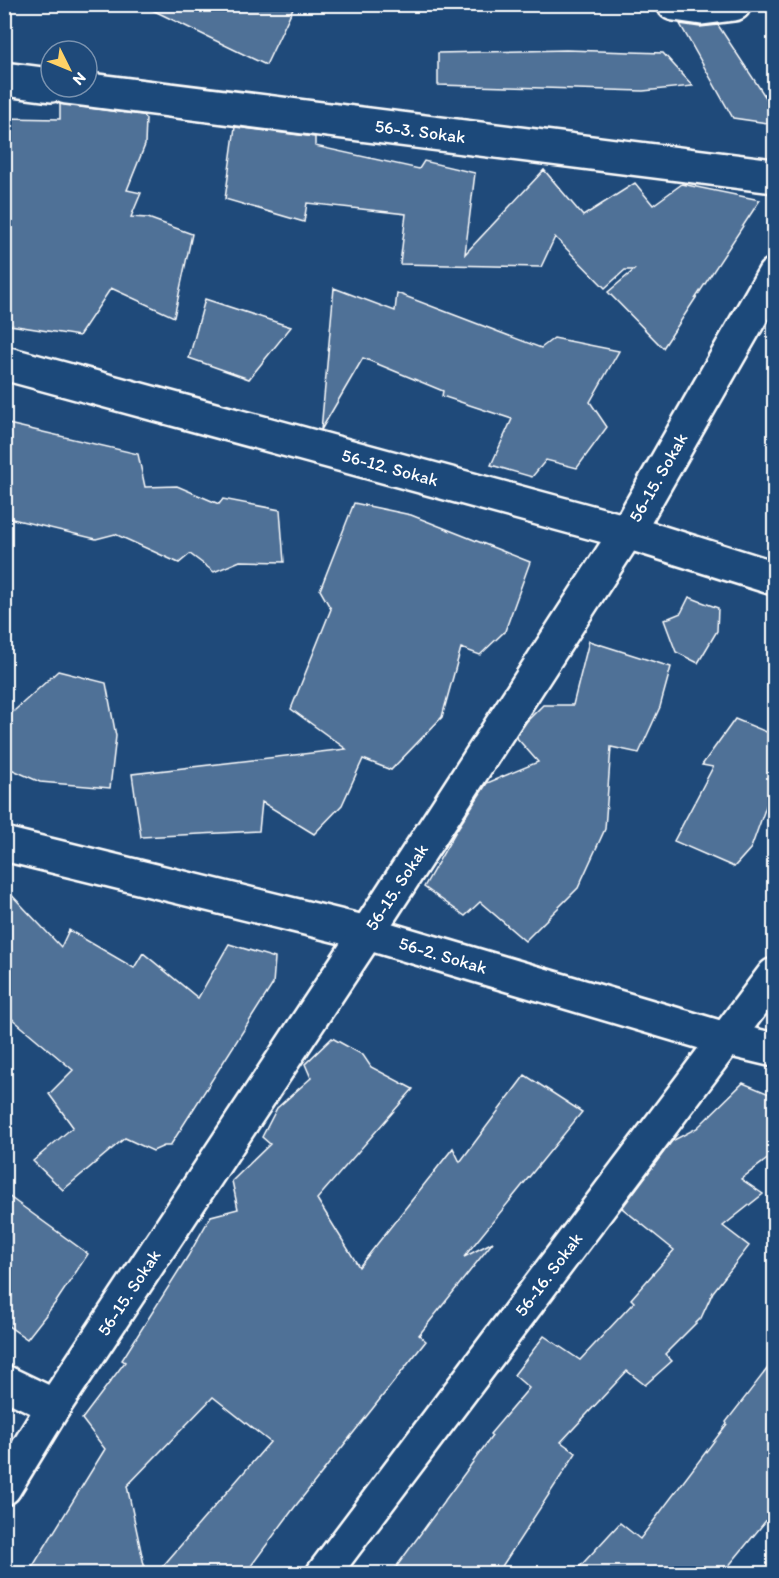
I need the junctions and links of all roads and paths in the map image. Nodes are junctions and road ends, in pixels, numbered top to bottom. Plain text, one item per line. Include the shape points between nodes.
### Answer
1 (734, 4) edge
2 (692, 6) edge
3 (4, 79) edge
4 (39, 83) edge
5 (99, 91) edge
6 (774, 176) edge
7 (774, 275) edge
8 (4, 363) edge
9 (627, 532) junction
10 (774, 578) edge
11 (4, 844) edge
12 (367, 933) junction
13 (774, 975) edge
14 (727, 1038) junction
15 (774, 1050) edge
16 (4, 1382) edge
17 (54, 1406) junction
18 (4, 1488) edge
19 (323, 1574) edge

1 - 2 street
3 - 4 street
5 - 6 street, 56-3. Sokak
7 - 9 street, 56-15. Sokak
8 - 9 street, 56-12. Sokak
9 - 10 street, 56-12. Sokak
9 - 12 street, 56-15. Sokak
11 - 12 street, 56-2. Sokak
12 - 14 street, 56-2. Sokak
12 - 17 street, 56-15. Sokak
13 - 14 street, 56-16. Sokak
14 - 15 street, 56-2. Sokak
14 - 19 street, 56-16. Sokak
16 - 17 street
17 - 18 street, 56-15. Sokak

